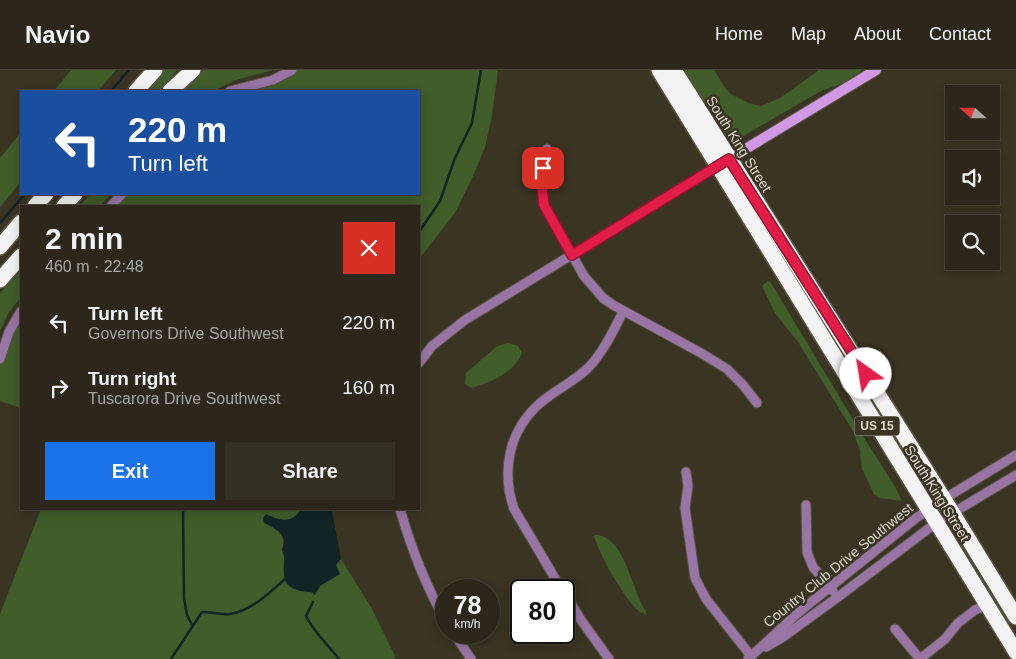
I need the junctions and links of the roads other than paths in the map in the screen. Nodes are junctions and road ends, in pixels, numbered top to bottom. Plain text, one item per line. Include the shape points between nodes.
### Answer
1 (155, 70) edge
2 (183, 70) edge
3 (193, 70) edge
4 (292, 70) edge
5 (659, 70) edge
6 (674, 70) edge
7 (876, 70) edge
8 (137, 90) edge
9 (165, 90) edge
10 (171, 90) edge
11 (233, 90) edge
12 (547, 149) dead end
13 (723, 163) junction
14 (45, 195) edge
15 (74, 195) edge
16 (121, 195) edge
17 (36, 205) edge
18 (65, 205) edge
19 (112, 205) edge
20 (20, 223) edge
21 (0, 247) edge
22 (572, 255) junction
23 (20, 257) edge
24 (0, 280) edge
25 (624, 312) junction
26 (20, 313) edge
27 (0, 359) edge
28 (420, 362) edge
29 (757, 403) dead end
30 (1016, 455) edge
31 (686, 472) dead end
32 (1016, 475) edge
33 (944, 499) junction
34 (806, 505) dead end
35 (400, 510) edge
36 (928, 510) junction
37 (952, 513) junction
38 (936, 523) junction
39 (556, 579) edge
40 (830, 587) junction
41 (838, 597) junction
42 (435, 602) edge
43 (987, 605) junction
44 (575, 610) edge
45 (1016, 617) edge
46 (1016, 626) edge
47 (895, 629) dead end
48 (461, 644) edge
49 (1016, 652) edge
50 (749, 658) edge
51 (471, 659) edge
52 (609, 659) edge
53 (920, 659) edge

1 - 8 highway
2 - 9 highway
3 - 10 highway
4 - 11 street via 273,80
5 - 13 highway, South King Street / US 15
6 - 13 highway, South King Street / US 15
7 - 13 main road
12 - 22 street via 542,188 544,205
13 - 22 street
13 - 33 highway, South King Street / US 15
13 - 36 highway, South King Street / US 15
14 - 17 highway
15 - 18 highway
16 - 19 street
20 - 21 highway
22 - 25 street via 592,287
22 - 28 street via 459,325 432,346
23 - 24 highway
25 - 29 street via 727,369
25 - 39 street via 590,366 540,403 528,416 509,454 507,481 514,509
26 - 27 street
30 - 33 street, Country Club Drive Southwest
31 - 50 street via 685,508 696,578 706,599
32 - 37 street, Country Club Drive Southwest
33 - 36 street, Country Club Drive Southwest
33 - 37 highway, South King Street / US 15
34 - 40 street via 807,552 813,567
35 - 42 street
36 - 38 highway, South King Street / US 15
36 - 40 street, Country Club Drive Southwest
37 - 38 street, Country Club Drive Southwest
37 - 45 highway, South King Street / US 15
38 - 41 street, Country Club Drive Southwest
38 - 43 highway, South King Street / US 15
40 - 41 street
40 - 50 street, Country Club Drive Southwest
41 - 50 street, Country Club Drive Southwest
43 - 46 highway via 1000,608
43 - 49 highway, South King Street / US 15
43 - 53 street via 958,623 945,639
44 - 52 street
47 - 53 street
48 - 51 street

